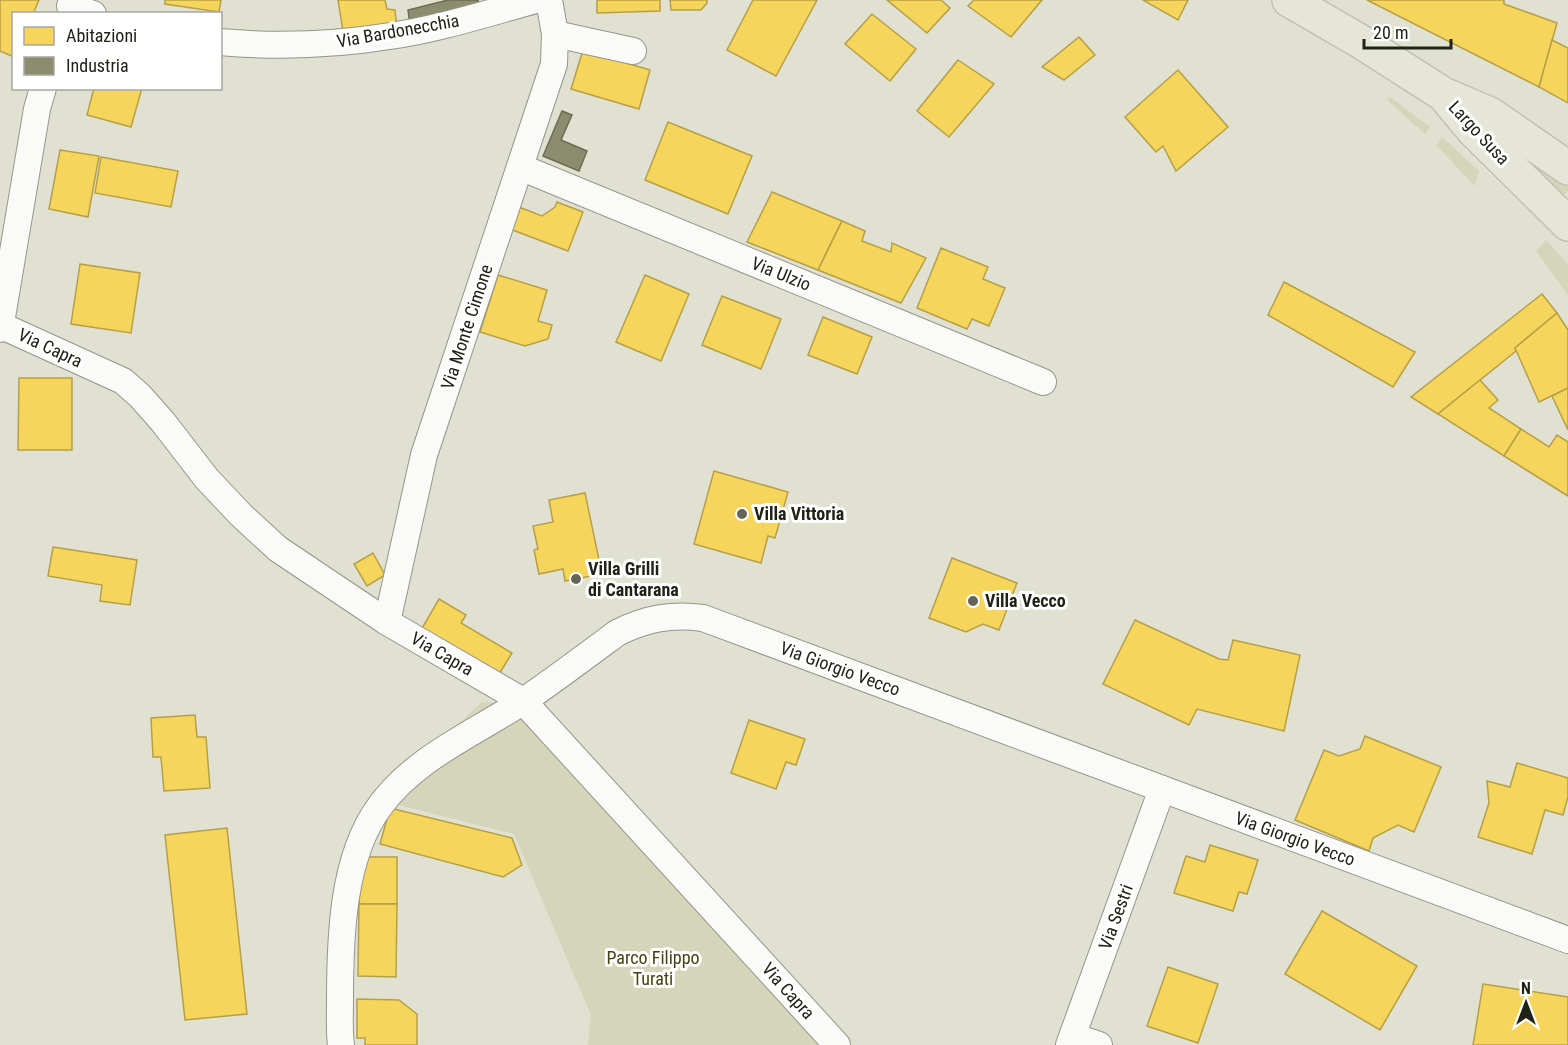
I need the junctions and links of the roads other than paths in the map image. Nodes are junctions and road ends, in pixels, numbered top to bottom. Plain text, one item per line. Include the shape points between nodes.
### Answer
1 (536, 0) edge
2 (549, 0) edge
3 (1289, 0) edge
4 (555, 34) junction
5 (222, 42) edge
6 (633, 51) dead end
7 (42, 90) edge
8 (1443, 94) junction
9 (520, 167) junction
10 (1568, 168) edge
11 (1568, 224) edge
12 (0, 326) edge
13 (1042, 382) dead end
14 (387, 622) junction
15 (523, 701) junction
16 (1162, 789) junction
17 (1568, 940) edge
18 (1071, 1040) edge
19 (341, 1045) edge
20 (837, 1045) edge
21 (1099, 1045) edge

1 - 5 street, Via Bardonecchia via 391,36 326,44
2 - 4 street, Via Monte Cimone
3 - 8 main road
4 - 6 street
4 - 9 street, Via Monte Cimone via 554,64
7 - 12 street
8 - 10 main road, Largo Susa via 1490,114
8 - 11 main road, Largo Susa via 1473,130
9 - 13 street, Via Ulzio
9 - 14 street, Via Monte Cimone via 424,455
12 - 14 street, Via Capra via 123,381 164,422 207,479 278,549
14 - 15 street, Via Capra
15 - 16 street, Via Giorgio Vecco via 618,633 648,620 683,615 703,618
15 - 19 street, Via Giorgio Vecco via 424,762 396,786 363,836 353,862 345,907 340,961
15 - 20 street, Via Capra
16 - 17 street, Via Giorgio Vecco
16 - 18 street, Via Sestri
18 - 21 street

